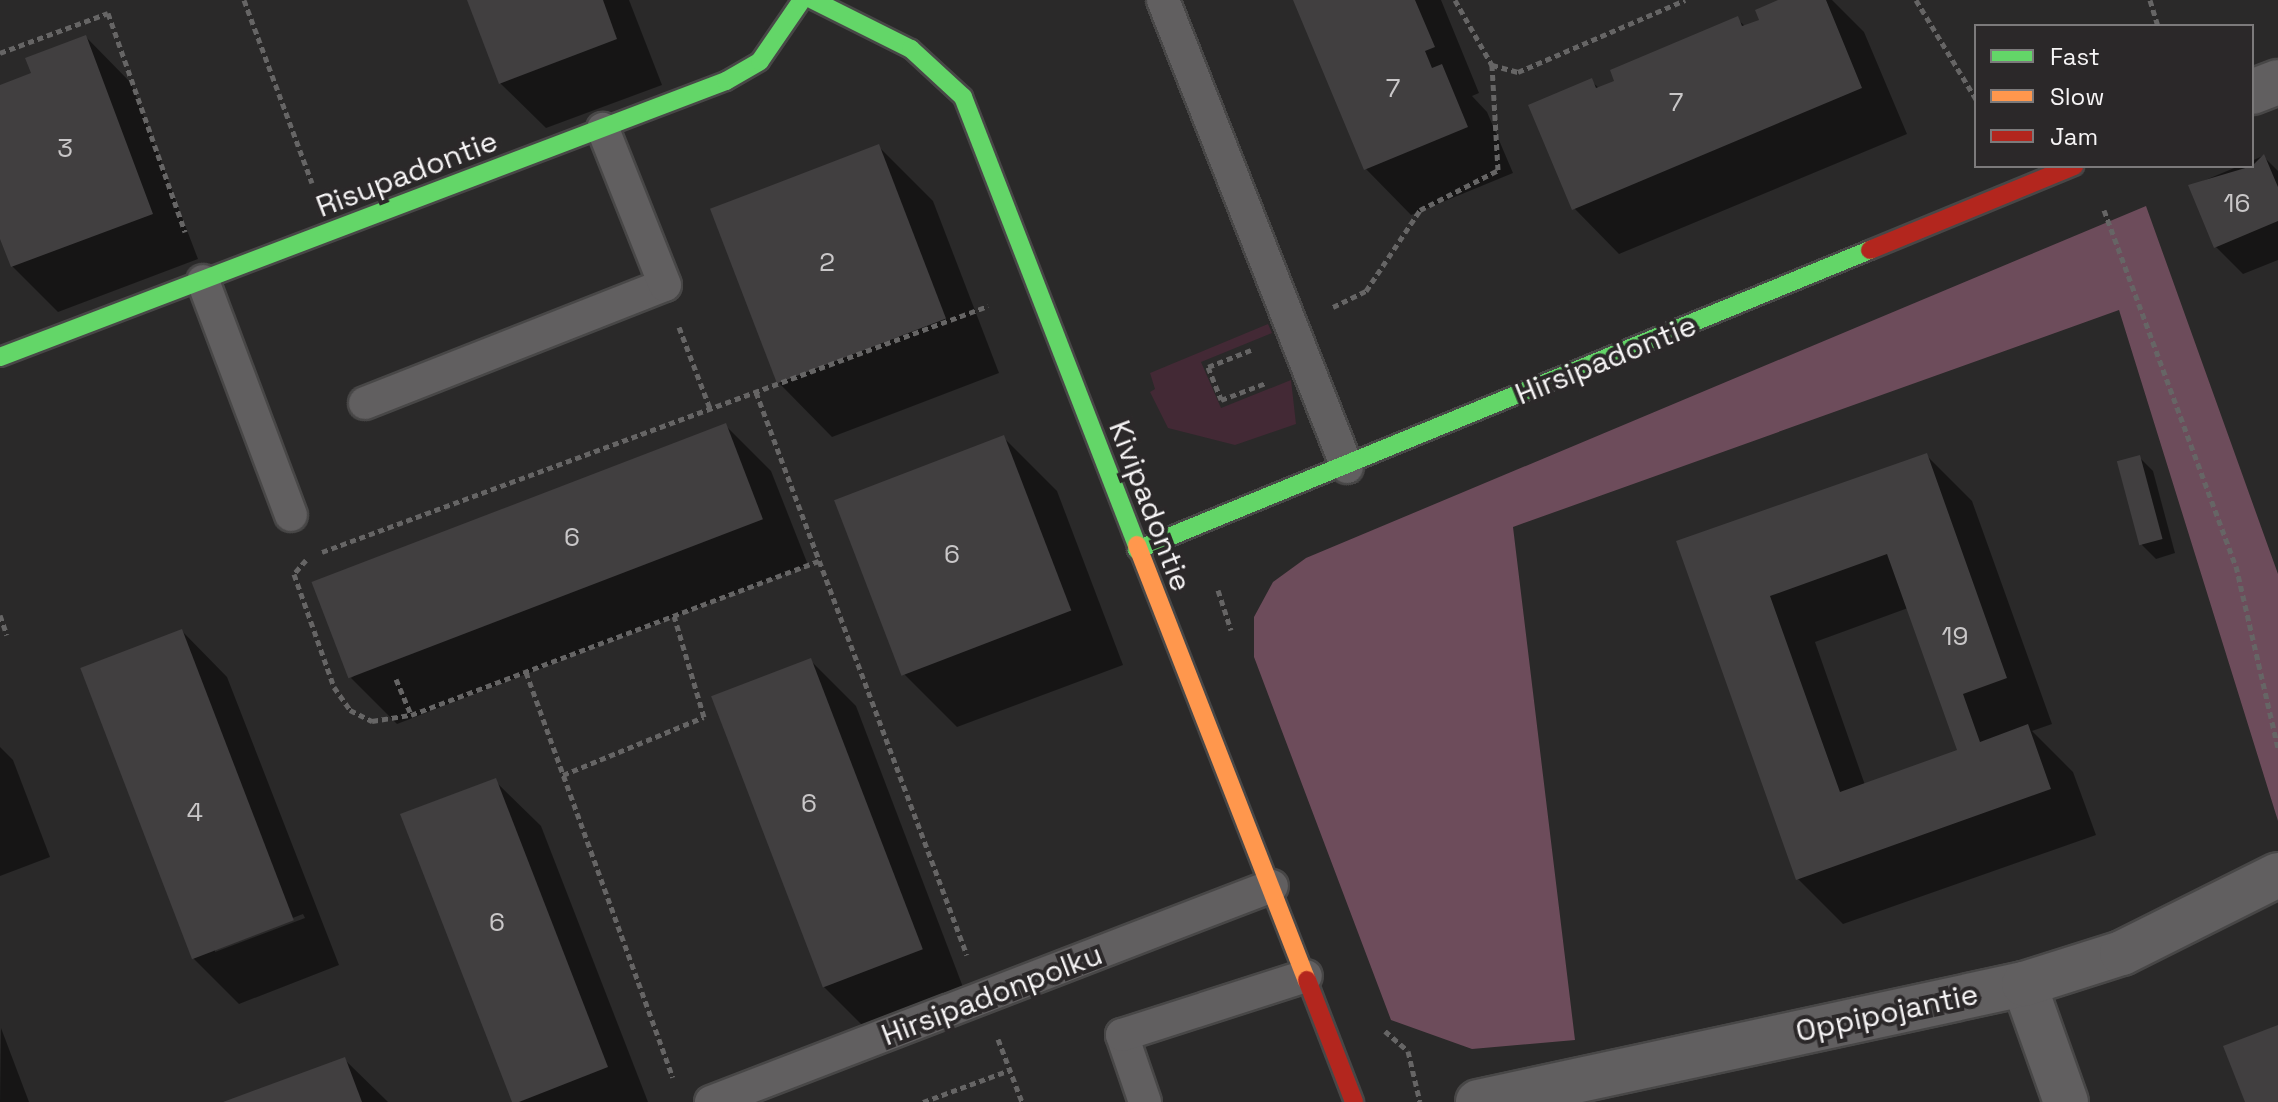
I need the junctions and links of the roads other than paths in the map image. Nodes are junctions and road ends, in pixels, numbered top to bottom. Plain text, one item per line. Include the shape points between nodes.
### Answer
1 (802, 0) edge
2 (813, 0) edge
3 (1163, 0) edge
4 (2278, 82) edge
5 (2254, 91) edge
6 (603, 129) junction
7 (2069, 168) edge
8 (203, 281) junction
9 (0, 357) edge
10 (365, 403) dead end
11 (1347, 467) junction
12 (291, 515) dead end
13 (1137, 550) junction
14 (2278, 875) edge
15 (1272, 886) junction
16 (1306, 976) junction
17 (2024, 984) junction
18 (711, 1102) edge
19 (1145, 1102) edge
20 (1354, 1102) edge
21 (1478, 1102) edge
22 (2066, 1102) edge

1 - 6 street, Risupadontie via 760,61
2 - 13 street, Kivipadontie via 911,49 963,97
3 - 11 lane
4 - 5 street
6 - 8 street, Risupadontie
6 - 10 lane via 665,285
7 - 11 street, Hirsipadontie
8 - 9 street, Risupadontie
8 - 12 lane
11 - 13 street, Hirsipadontie
13 - 15 street, Kivipadontie
14 - 17 street, Oppipojantie via 2122,953
15 - 16 street, Kivipadontie
15 - 18 lane, Hirsipadonpolku
16 - 19 lane via 1122,1035
16 - 20 street, Kivipadontie
17 - 21 street, Oppipojantie
17 - 22 street

